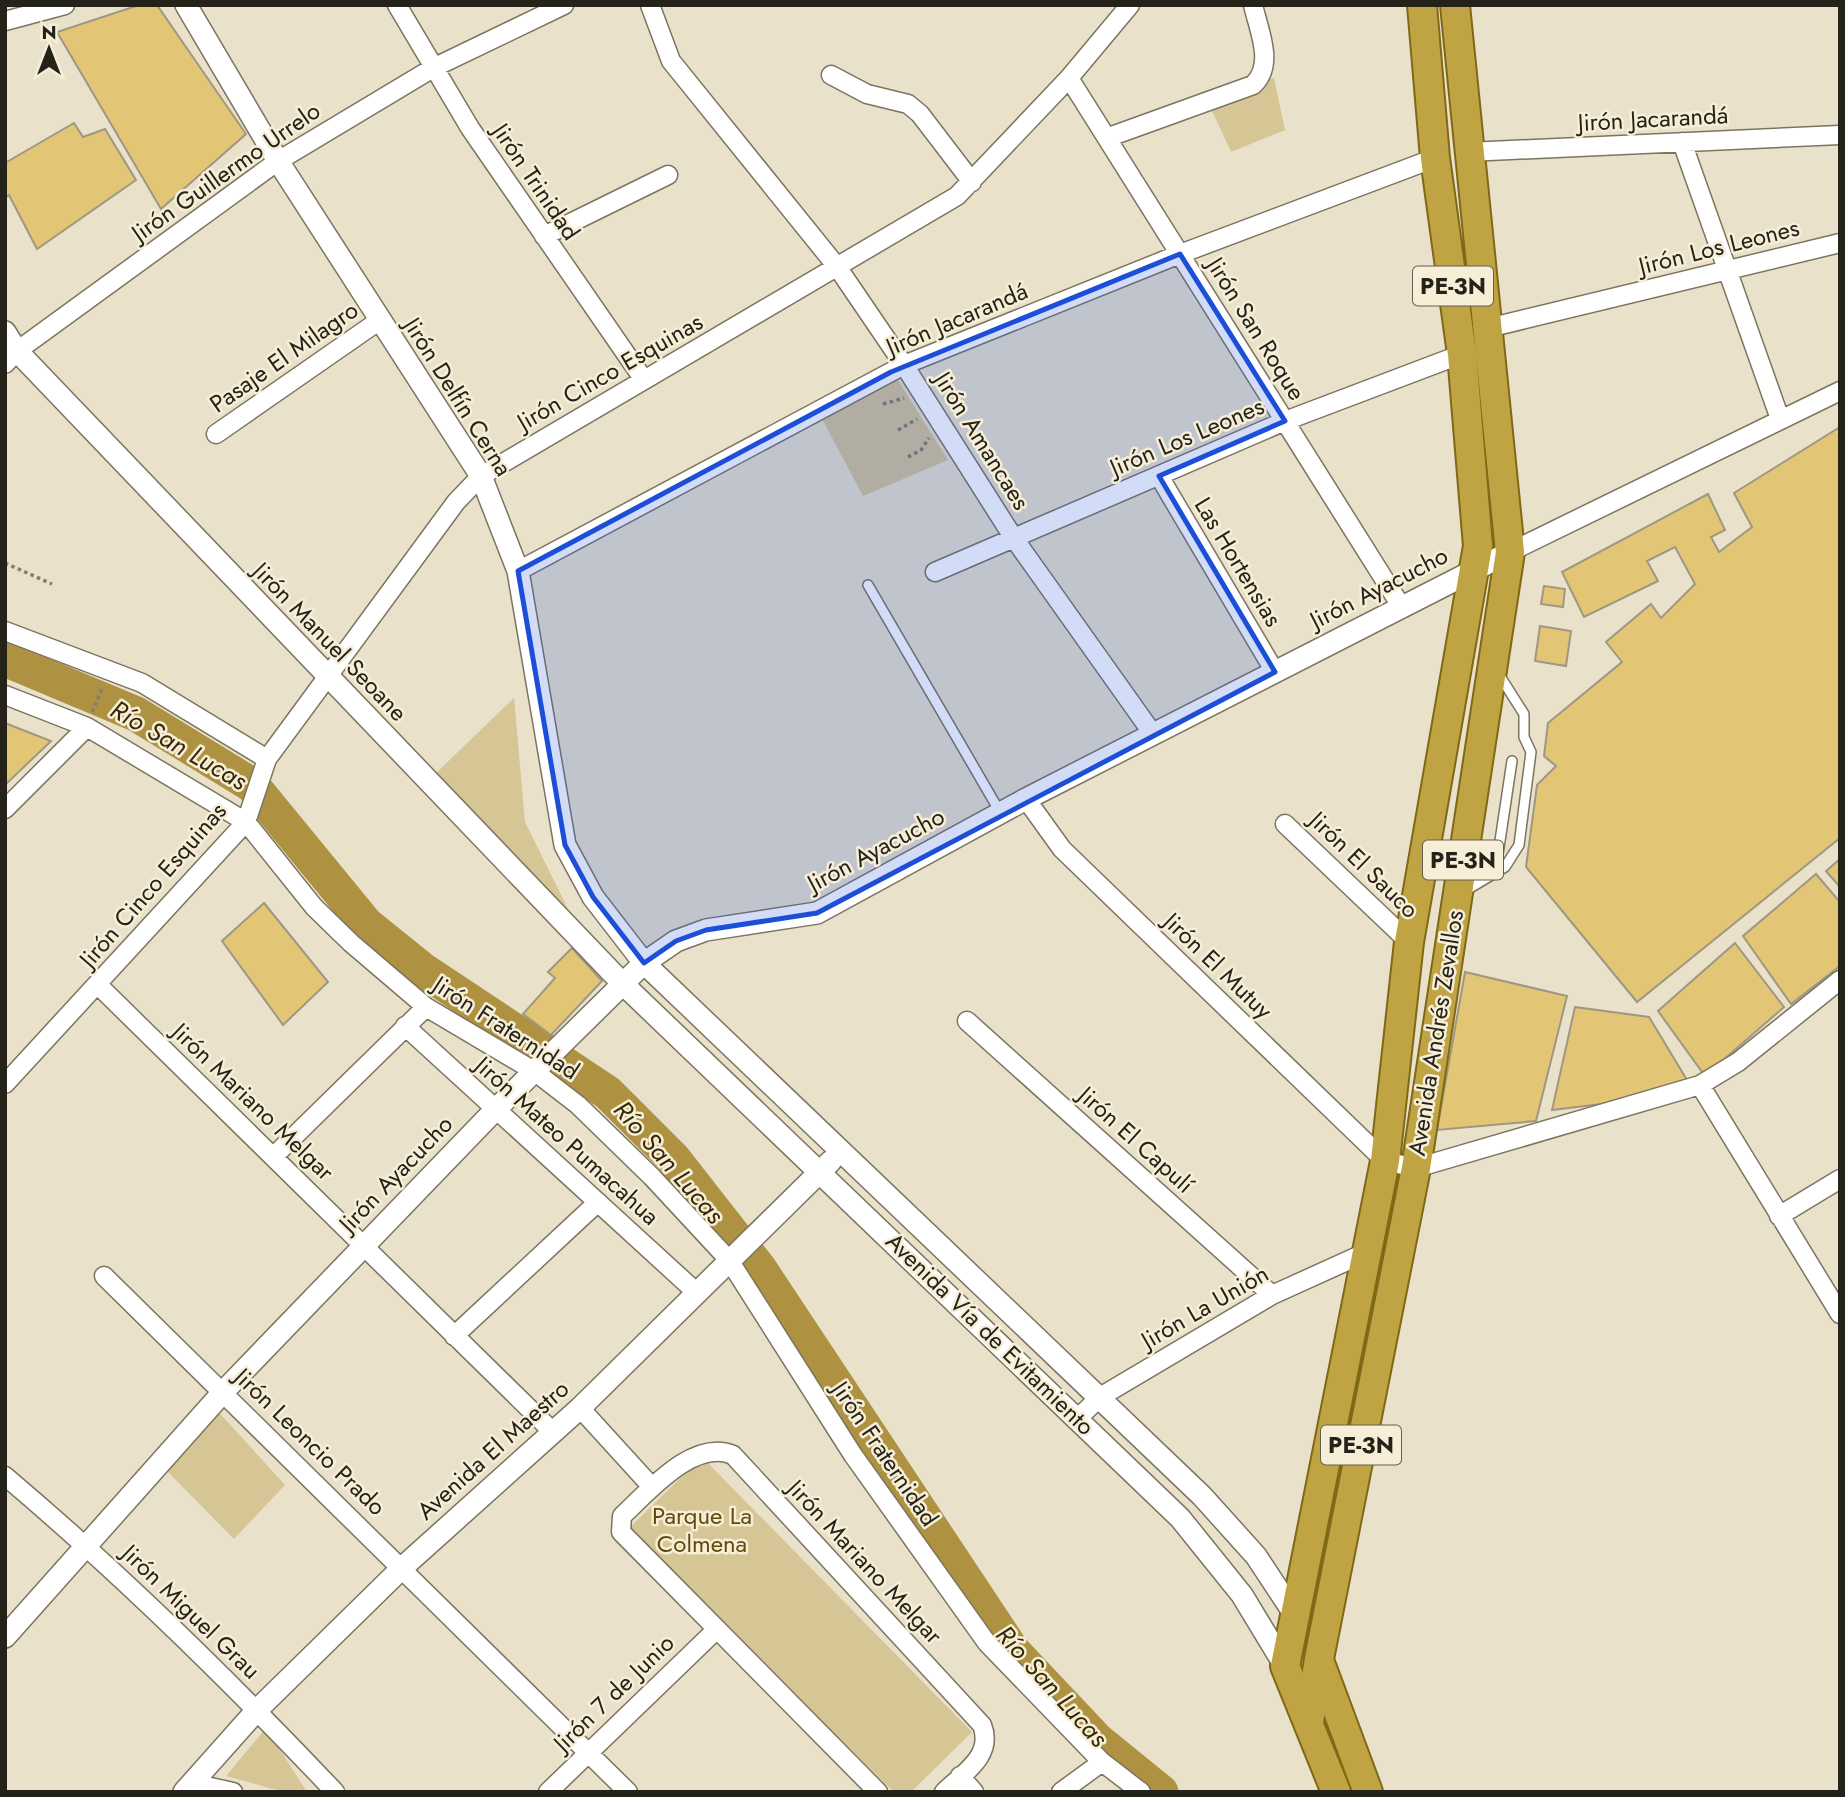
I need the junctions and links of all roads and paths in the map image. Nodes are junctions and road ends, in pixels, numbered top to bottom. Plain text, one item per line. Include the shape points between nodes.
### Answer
1 (65, 5) edge
2 (186, 5) edge
3 (397, 5) edge
4 (564, 5) edge
5 (650, 5) edge
6 (1130, 5) edge
7 (1253, 5) edge
8 (1422, 5) edge
9 (1455, 5) edge
10 (5, 21) edge
11 (433, 68) junction
12 (831, 75) dead end
13 (1069, 78) junction
14 (1840, 135) edge
15 (1109, 137) junction
16 (1682, 142) junction
17 (1468, 152) junction
18 (1435, 158) junction
19 (278, 161) junction
20 (668, 175) dead end
21 (972, 182) junction
22 (544, 236) junction
23 (1840, 243) edge
24 (1180, 254) junction
25 (838, 268) junction
26 (1728, 270) junction
27 (380, 320) junction
28 (1488, 328) junction
29 (5, 332) edge
30 (1462, 354) junction
31 (11, 358) edge
32 (904, 365) junction
33 (644, 380) junction
34 (1840, 391) edge
35 (907, 397) dead end
36 (883, 404) dead end
37 (920, 417) dead end
38 (1780, 419) junction
39 (1285, 421) junction
40 (898, 430) dead end
41 (216, 434) dead end
42 (931, 436) dead end
43 (908, 457) dead end
44 (481, 476) junction
45 (1159, 476) junction
46 (1013, 537) junction
47 (1510, 552) junction
48 (5, 563) edge
49 (1475, 568) junction
50 (518, 570) junction
51 (935, 572) dead end
52 (52, 584) dead end
53 (868, 585) dead end
54 (1401, 606) junction
55 (5, 631) edge
56 (1493, 667) junction
57 (1275, 672) junction
58 (107, 676) dead end
59 (328, 679) junction
60 (5, 695) edge
61 (94, 708) dead end
62 (87, 727) junction
63 (1153, 734) junction
64 (266, 761) junction
65 (1512, 761) dead end
66 (1026, 799) junction
67 (5, 810) edge
68 (248, 813) junction
69 (1001, 813) junction
70 (1285, 824) dead end
71 (1495, 874) junction
72 (1457, 896) junction
73 (1409, 942) junction
74 (644, 963) junction
75 (1840, 980) edge
76 (623, 984) junction
77 (98, 985) junction
78 (426, 1006) junction
79 (967, 1021) dead end
80 (405, 1026) junction
81 (539, 1066) junction
82 (5, 1084) edge
83 (1700, 1085) junction
84 (495, 1110) junction
85 (842, 1150) junction
86 (274, 1156) junction
87 (1385, 1161) junction
88 (1416, 1168) junction
89 (821, 1171) junction
90 (1840, 1179) edge
91 (598, 1202) junction
92 (1779, 1216) junction
93 (363, 1246) junction
94 (1367, 1252) junction
95 (734, 1255) junction
96 (104, 1276) dead end
97 (696, 1292) junction
98 (1272, 1295) junction
99 (1840, 1314) edge
100 (454, 1336) junction
101 (224, 1391) junction
102 (1100, 1397) junction
103 (580, 1408) junction
104 (1077, 1419) junction
105 (553, 1432) junction
106 (5, 1476) edge
107 (653, 1487) junction
108 (89, 1547) junction
109 (402, 1567) junction
110 (1293, 1612) junction
111 (716, 1630) junction
112 (5, 1637) edge
113 (1319, 1659) junction
114 (1285, 1666) junction
115 (257, 1710) junction
116 (1309, 1722) junction
117 (587, 1752) junction
118 (1101, 1762) junction
119 (960, 1776) junction
120 (188, 1787) edge
121 (1068, 1790) edge
122 (233, 1792) edge
123 (335, 1792) edge
124 (548, 1792) edge
125 (628, 1792) edge
126 (878, 1792) edge
127 (944, 1792) edge
128 (974, 1792) edge
129 (1140, 1792) edge
130 (1336, 1792) edge
131 (1368, 1792) edge

1 - 10 street
2 - 19 street, Jirón Delfín Cerna
3 - 11 street, Jirón Trinidad
4 - 11 street, Jirón Guillermo Urrelo
5 - 25 street, Jirón Amancaes via 671,61
6 - 13 street, Jirón Cinco Esquinas
7 - 15 street via 1266,63 1253,85
8 - 18 highway, Avenida Andrés Zevallos / PE-3N
9 - 17 highway, Avenida Andrés Zevallos / PE-3N
11 - 19 street, Jirón Guillermo Urrelo
11 - 22 street, Jirón Trinidad
12 - 21 street via 867,94 908,103
13 - 15 street, Jirón San Roque
13 - 21 street, Jirón Cinco Esquinas
14 - 16 street, Jirón Jacarandá
15 - 24 street, Jirón San Roque
16 - 17 street, Jirón Jacarandá
16 - 26 street
17 - 28 highway, Avenida Andrés Zevallos / PE-3N
18 - 24 street, Jirón Jacarandá
18 - 30 highway, Avenida Andrés Zevallos / PE-3N
19 - 27 street, Jirón Delfín Cerna
19 - 31 street, Jirón Guillermo Urrelo
20 - 22 street
21 - 25 street, Jirón Cinco Esquinas via 936,211
22 - 33 street, Jirón Trinidad
23 - 26 street, Jirón Los Leones
24 - 32 street, Jirón Jacarandá
24 - 39 street, Jirón San Roque
25 - 32 street, Jirón Amancaes
25 - 33 street, Jirón Cinco Esquinas
26 - 28 street, Jirón Los Leones
26 - 38 street
27 - 41 street, Pasaje El Milagro
27 - 44 street, Jirón Delfín Cerna
28 - 47 highway, Avenida Andrés Zevallos / PE-3N
29 - 31 street, Jirón Manuel Seoane
30 - 39 street, Jirón Los Leones
30 - 49 highway, Avenida Andrés Zevallos / PE-3N via 1478,546
31 - 59 street, Jirón Manuel Seoane
32 - 46 street, Jirón Amancaes
32 - 50 street, Jirón Jacarandá
33 - 44 street, Jirón Cinco Esquinas
34 - 38 street, Jirón Ayacucho
35 - 36 path
37 - 40 path
38 - 47 street, Jirón Ayacucho
39 - 45 street, Jirón Los Leones
39 - 54 street, Jirón San Roque
42 - 43 path via 921,450
44 - 50 street, Jirón Delfín Cerna
44 - 59 street, Jirón Cinco Esquinas via 456,502
45 - 46 street, Jirón Los Leones
45 - 57 street, Las Hortensias
46 - 51 street, Jirón Los Leones
46 - 63 street, Jirón Amancaes
47 - 49 street, Jirón Ayacucho
47 - 56 highway, Avenida Andrés Zevallos / PE-3N
48 - 52 path
49 - 54 street, Jirón Ayacucho
49 - 73 highway, Avenida Andrés Zevallos / PE-3N
50 - 74 street, Jirón Delfín Cerna via 565,845 593,897
53 - 69 lane
54 - 57 street, Jirón Ayacucho
55 - 64 street via 142,683
56 - 71 lane via 1524,714 1524,737 1531,752 1519,845 1506,867
56 - 72 highway, Avenida Andrés Zevallos / PE-3N
57 - 63 street, Jirón Ayacucho
58 - 61 path
59 - 64 street, Jirón Cinco Esquinas
59 - 76 street, Jirón Manuel Seoane
60 - 62 street, Jirón Fraternidad
62 - 67 street
62 - 68 street, Jirón Fraternidad
63 - 66 street, Jirón Ayacucho
64 - 68 street, Jirón Cinco Esquinas
65 - 71 lane
66 - 69 street, Jirón Ayacucho
66 - 87 street, Jirón El Mutuy via 1062,849
68 - 77 street, Jirón Cinco Esquinas
68 - 78 street, Jirón Fraternidad via 314,906
69 - 74 street, Jirón Ayacucho via 817,913 706,930 677,941
70 - 73 street, Jirón El Sauco
71 - 72 lane
72 - 88 highway, Avenida Andrés Zevallos / PE-3N
73 - 87 highway, Avenida Andrés Zevallos / PE-3N
74 - 76 street, Jirón Ayacucho
74 - 85 street, Avenida Vía de Evitamiento
75 - 83 street via 1738,1062
76 - 81 street, Jirón Ayacucho
76 - 89 street, Avenida Vía de Evitamiento
77 - 82 street, Jirón Cinco Esquinas
77 - 86 street, Jirón Mariano Melgar
78 - 80 street
78 - 81 street, Jirón Fraternidad
79 - 98 street, Jirón El Capulí
80 - 84 street, Jirón Mateo Pumacahua
80 - 86 street
81 - 84 street, Jirón Ayacucho
81 - 95 street, Jirón Fraternidad
83 - 88 street
83 - 92 street
84 - 91 street, Jirón Mateo Pumacahua
84 - 93 street, Jirón Ayacucho
85 - 89 street, Avenida El Maestro
85 - 102 street, Avenida Vía de Evitamiento
86 - 93 street, Jirón Mariano Melgar
87 - 88 street
87 - 94 highway, Avenida Andrés Zevallos / PE-3N
88 - 113 highway, Avenida Andrés Zevallos / PE-3N
89 - 95 street, Avenida El Maestro
89 - 104 street, Avenida Vía de Evitamiento
90 - 92 street
91 - 97 street, Jirón Mateo Pumacahua
91 - 100 street
92 - 99 street
93 - 100 street, Jirón Mariano Melgar
93 - 101 street, Jirón Ayacucho
94 - 98 street, Jirón La Unión
94 - 110 highway, Avenida Andrés Zevallos / PE-3N
95 - 97 street, Avenida El Maestro
95 - 118 street, Jirón Fraternidad via 853,1455 987,1643
96 - 101 street, Jirón Leoncio Prado
97 - 103 street, Avenida El Maestro
98 - 102 street, Jirón La Unión
100 - 105 street, Jirón Mariano Melgar
101 - 108 street, Jirón Ayacucho
101 - 109 street, Jirón Leoncio Prado
102 - 104 street, Jirón La Unión
102 - 110 street, Avenida Vía de Evitamiento via 1256,1556
103 - 105 street, Avenida El Maestro
103 - 107 street
104 - 114 street, Avenida Vía de Evitamiento via 1180,1518 1242,1595
105 - 109 street, Avenida El Maestro
106 - 108 street, Jirón Miguel Grau
107 - 111 street, Jirón Mariano Melgar via 622,1516 621,1532
107 - 119 street, Jirón Mariano Melgar via 697,1454 721,1450 733,1455 982,1725 987,1745
108 - 112 street, Jirón Ayacucho
108 - 115 street, Jirón Miguel Grau
109 - 115 street, Avenida El Maestro
109 - 117 street, Jirón Leoncio Prado
110 - 113 highway
110 - 114 highway, Avenida Andrés Zevallos / PE-3N
111 - 117 street, Jirón 7 de Junio
111 - 126 street, Jirón Mariano Melgar
113 - 116 highway, Avenida Andrés Zevallos / PE-3N
113 - 131 highway
114 - 116 highway, Avenida Vía de Evitamiento
115 - 120 street, Avenida El Maestro
115 - 123 street, Jirón Miguel Grau
116 - 130 highway, Avenida Vía de Evitamiento
117 - 124 street, Jirón 7 de Junio
117 - 125 street, Jirón Leoncio Prado
118 - 121 street
118 - 129 street, Jirón Fraternidad
119 - 127 street, Jirón Mariano Melgar
119 - 128 street
120 - 122 street

